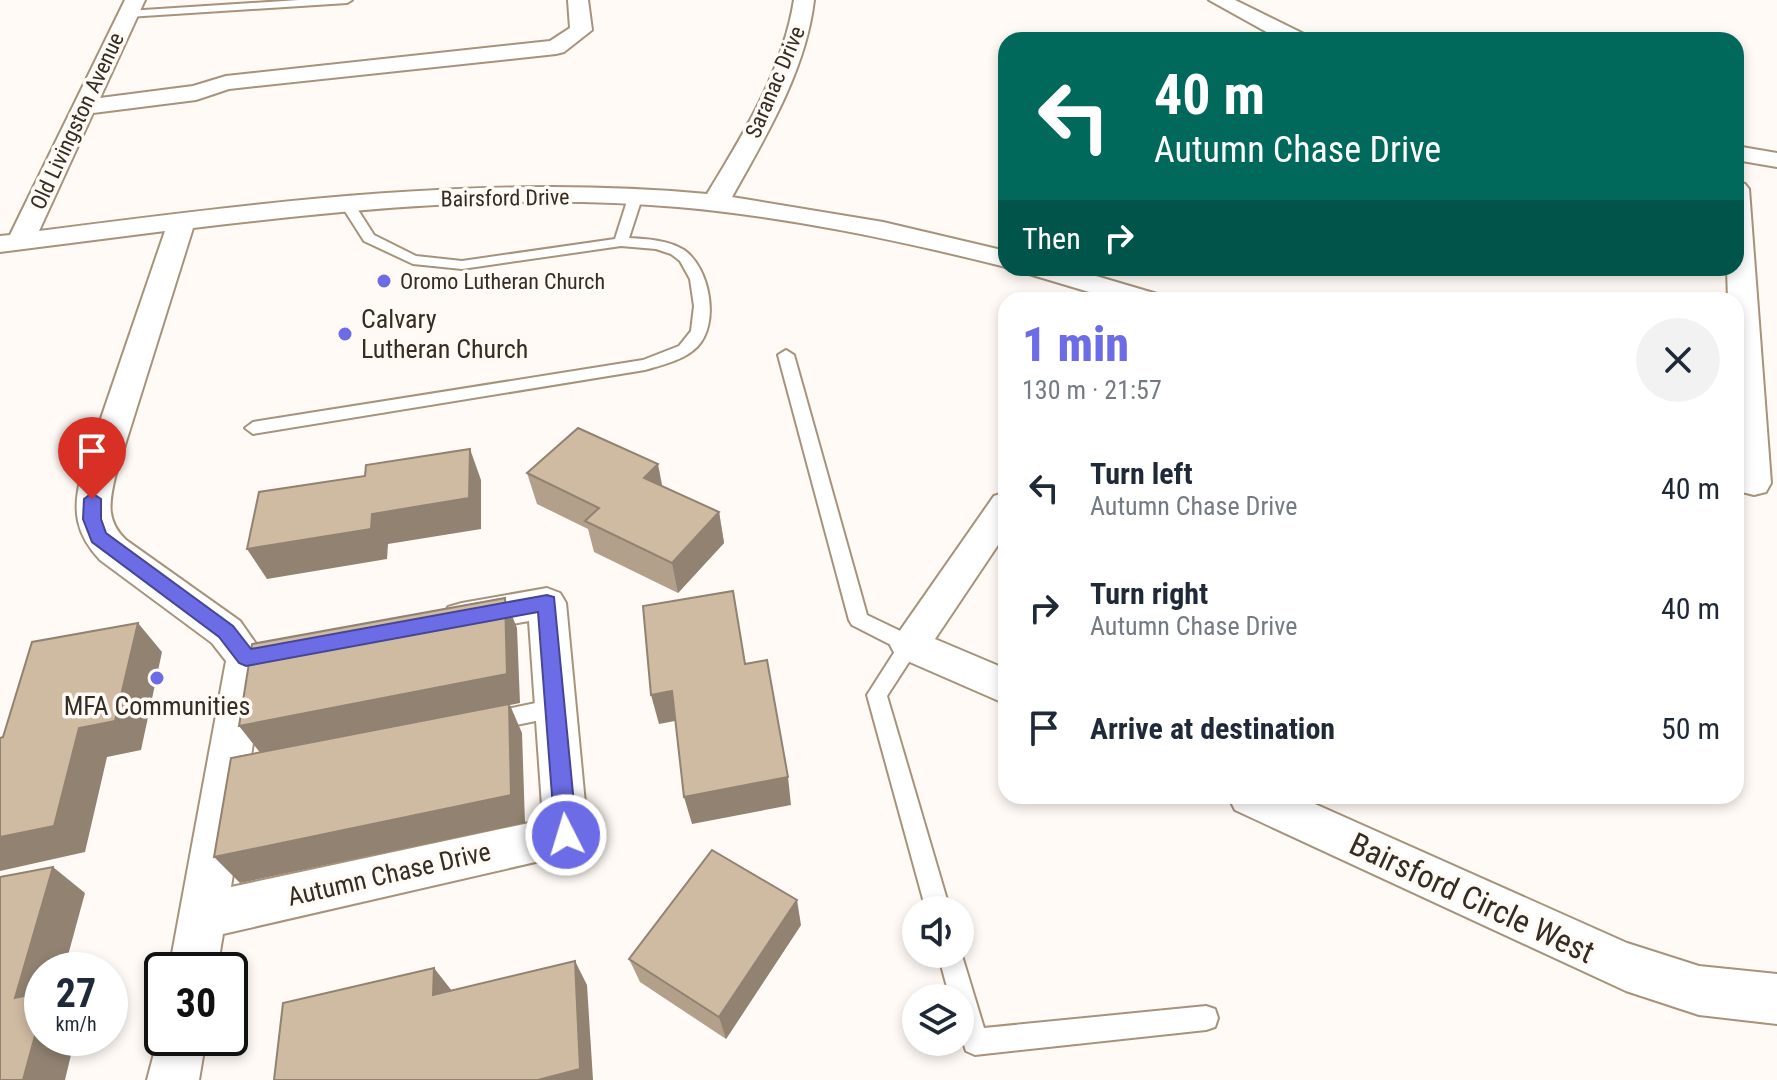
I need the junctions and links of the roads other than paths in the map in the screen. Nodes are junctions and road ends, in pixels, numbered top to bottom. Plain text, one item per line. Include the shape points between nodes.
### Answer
1 (347, 0) edge
2 (578, 0) edge
3 (804, 0) edge
4 (1219, 0) edge
5 (132, 7) edge
6 (1282, 32) edge
7 (455, 58) junction
8 (454, 83) dead end
9 (196, 93) junction
10 (84, 107) junction
11 (221, 107) dead end
12 (1744, 154) edge
13 (1777, 160) edge
14 (635, 198) junction
15 (715, 203) junction
16 (348, 205) junction
17 (181, 223) junction
18 (621, 242) junction
19 (10, 243) edge
20 (998, 257) edge
21 (1066, 276) edge
22 (1120, 292) edge
23 (1744, 307) edge
24 (786, 355) dead end
25 (253, 428) dead end
26 (1756, 483) edge
27 (998, 517) edge
28 (427, 625) edge
29 (910, 645) junction
30 (998, 684) edge
31 (555, 708) junction
32 (477, 724) edge
33 (1268, 804) edge
34 (934, 896) edge
35 (203, 916) junction
36 (196, 952) edge
37 (954, 968) edge
38 (1777, 999) edge
39 (1206, 1018) dead end
40 (178, 1056) edge
41 (173, 1080) edge

1 - 5 lane
2 - 7 street via 581,30 556,47
3 - 15 street, Saranac Drive via 801,22 763,121
4 - 6 street
5 - 10 street, Old Livingston Avenue
7 - 8 street
7 - 9 street via 226,83
9 - 10 street
9 - 11 street via 190,111
10 - 19 street, Old Livingston Avenue
12 - 13 street
14 - 15 street, Bairsford Drive
14 - 16 street, Bairsford Drive via 515,195
14 - 18 lane
15 - 20 street, Bairsford Drive via 767,208
16 - 17 street, Bairsford Drive
16 - 18 lane via 369,238 413,260 462,265
17 - 19 street, Bairsford Drive
17 - 35 street via 98,477 92,519 99,537 113,550 261,655
18 - 25 lane via 656,243 679,252 692,268 703,310 694,342 676,354 645,365
21 - 22 street
23 - 26 street
24 - 29 lane via 859,620
27 - 29 street
28 - 31 street, Autumn Chase Drive via 547,603
29 - 30 street
29 - 34 lane via 877,695
31 - 32 lane
31 - 35 street, Autumn Chase Drive via 566,835
33 - 38 street, Bairsford Circle West via 1633,973 1697,992
35 - 36 street
37 - 39 lane via 975,1042
40 - 41 street

